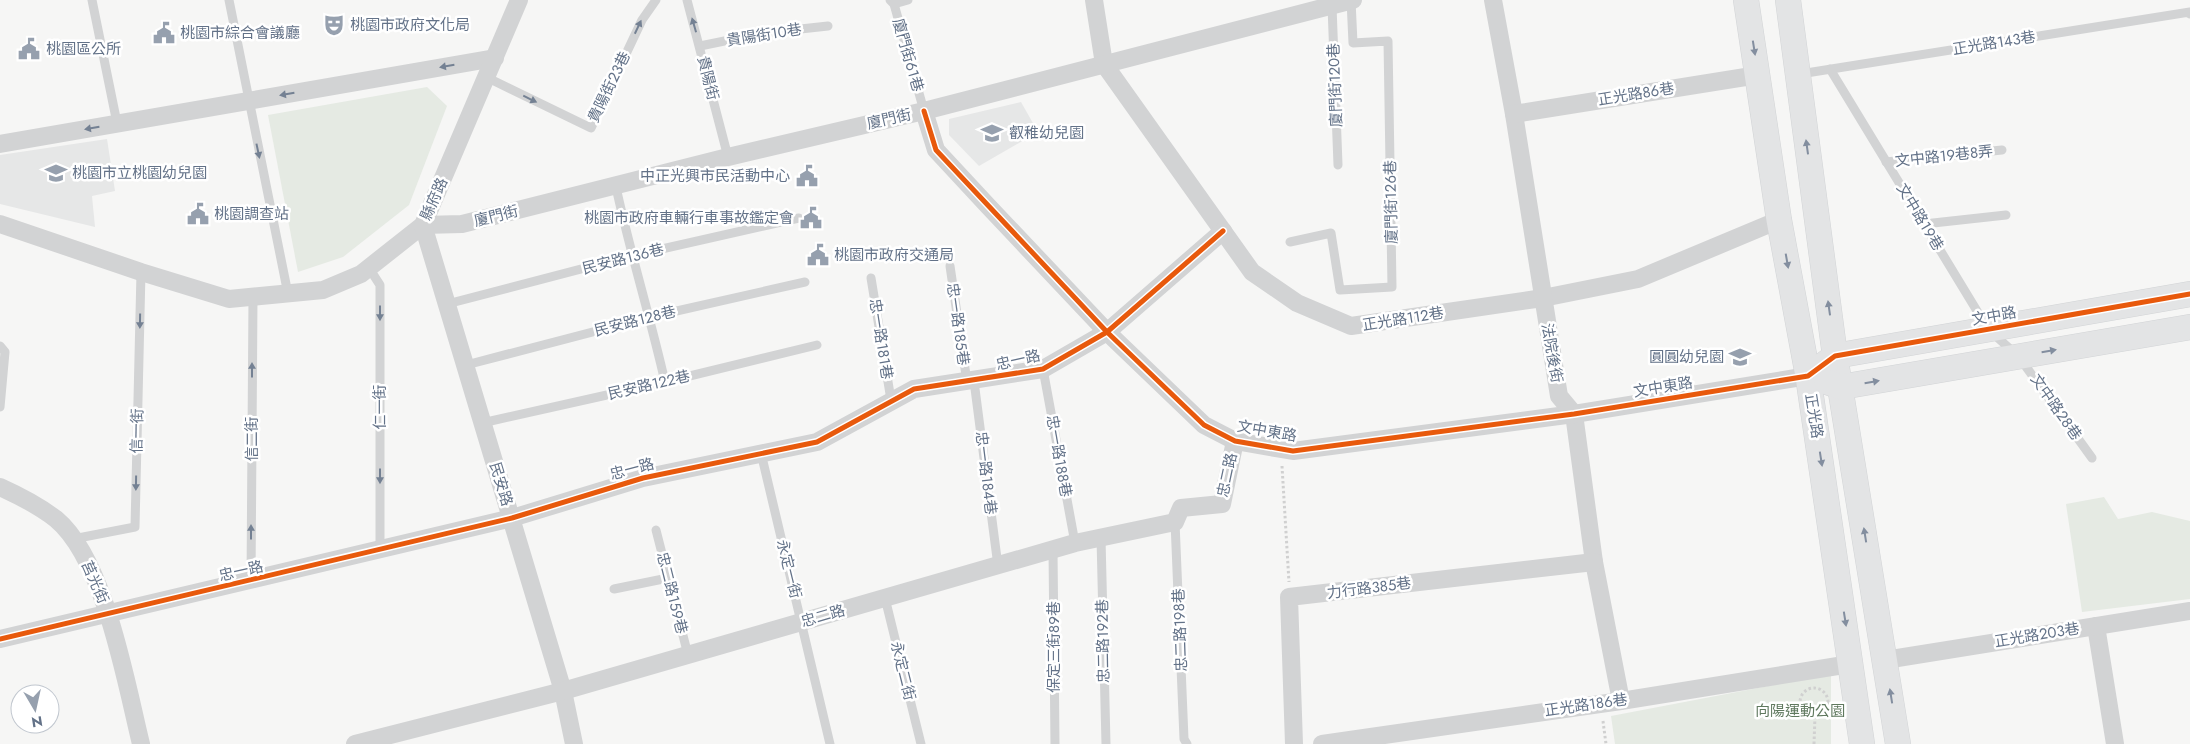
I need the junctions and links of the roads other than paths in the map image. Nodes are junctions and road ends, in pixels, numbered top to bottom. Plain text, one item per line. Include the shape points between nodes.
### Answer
1 (92, 0) edge
2 (229, 0) edge
3 (519, 0) edge
4 (656, 0) edge
5 (687, 0) edge
6 (908, 0) edge
7 (1094, 0) edge
8 (1352, 0) edge
9 (1493, 0) edge
10 (1746, 0) edge
11 (1788, 0) edge
12 (892, 2) edge
13 (1332, 6) junction
14 (2190, 13) edge
15 (828, 26) dead end
16 (700, 46) junction
17 (495, 58) junction
18 (1104, 64) junction
19 (1830, 69) junction
20 (1758, 75) junction
21 (1798, 75) junction
22 (486, 77) junction
23 (248, 101) junction
24 (924, 111) junction
25 (1514, 114) junction
26 (117, 124) junction
27 (0, 144) edge
28 (2002, 150) dead end
29 (728, 157) junction
30 (1886, 162) junction
31 (1338, 165) dead end
32 (616, 186) junction
33 (2006, 215) dead end
34 (799, 218) dead end
35 (1779, 220) junction
36 (0, 224) edge
37 (1924, 224) junction
38 (423, 225) junction
39 (1223, 231) junction
40 (1290, 242) dead end
41 (631, 256) junction
42 (950, 266) dead end
43 (369, 268) junction
44 (141, 272) junction
45 (870, 278) dead end
46 (804, 282) dead end
47 (288, 294) junction
48 (2190, 294) edge
49 (253, 297) junction
50 (1543, 298) junction
51 (447, 304) junction
52 (650, 317) junction
53 (2190, 327) edge
54 (1988, 329) junction
55 (1108, 332) junction
56 (816, 345) dead end
57 (0, 346) edge
58 (1835, 356) junction
59 (2019, 357) junction
60 (466, 364) junction
61 (1043, 369) junction
62 (1808, 376) junction
63 (665, 382) junction
64 (970, 382) junction
65 (1841, 387) junction
66 (891, 400) junction
67 (0, 407) edge
68 (1574, 414) junction
69 (482, 423) junction
70 (1235, 441) junction
71 (761, 453) junction
72 (2092, 458) dead end
73 (0, 487) edge
74 (512, 518) junction
75 (1175, 522) junction
76 (656, 530) dead end
77 (1101, 538) junction
78 (73, 539) junction
79 (1075, 544) junction
80 (380, 550) junction
81 (1053, 550) junction
82 (1594, 562) junction
83 (998, 566) junction
84 (668, 578) junction
85 (251, 581) junction
86 (614, 589) dead end
87 (885, 598) junction
88 (2190, 611) edge
89 (109, 614) junction
90 (802, 622) junction
91 (2096, 626) junction
92 (0, 639) edge
93 (688, 655) junction
94 (1885, 660) junction
95 (1850, 664) junction
96 (563, 692) junction
97 (1621, 701) junction
98 (1856, 705) junction
99 (1186, 741) edge
100 (141, 744) edge
101 (355, 744) edge
102 (574, 744) edge
103 (830, 744) edge
104 (921, 744) edge
105 (1055, 744) edge
106 (1106, 744) edge
107 (1294, 744) edge
108 (1322, 744) edge
109 (1854, 744) edge
110 (1862, 744) edge
111 (1898, 744) edge
112 (2115, 744) edge

1 - 26 lane
2 - 23 lane
3 - 17 street, 縣府路
22 -> 4 lane, 貴陽街23巷 via 591,128 642,20
16 -> 5 lane, 貴陽街
6 - 12 lane
7 - 18 street
8 - 13 street, 廈門街
8 - 40 lane, 廈門街126巷 via 1353,43 1388,41 1392,287 1340,290 1332,233
9 - 25 street, 法院後街
10 -> 20 street, 正光路
11 - 21 street, 正光路
12 - 24 lane, 廈門街61巷
13 - 18 street, 廈門街
13 - 31 lane, 廈門街120巷
14 - 19 lane, 正光路143巷
15 - 16 lane, 貴陽街10巷 via 764,33
16 - 29 lane, 貴陽街
17 - 22 street, 縣府路
17 -> 23 street
18 - 24 street, 廈門街
18 - 39 street, 正光路112巷
19 - 21 lane, 正光路143巷
19 - 30 lane, 文中路19巷
20 - 25 street, 正光路86巷
20 - 35 street, 正光路
58 -> 21 street, 正光路
22 - 38 street, 縣府路
23 - 26 street
23 -> 47 lane
24 - 29 street, 廈門街
24 - 55 street, 文中東路 via 936,150
25 - 50 street, 法院後街
26 -> 27 street
28 - 30 lane, 文中路19巷8弄
29 - 32 street, 廈門街
30 - 37 lane, 文中路19巷
32 - 38 street, 廈門街 via 462,224
32 - 41 lane
33 - 37 lane
34 - 41 lane, 民安路136巷
35 - 50 street, 正光路112巷 via 1638,278
35 -> 62 street, 正光路
36 - 44 street, 縣府路
37 - 54 lane, 文中路19巷
38 - 43 street, 縣府路
38 - 51 street, 民安路
39 - 50 street, 正光路112巷 via 1252,272 1298,302 1351,326
39 - 55 street, 忠一路
41 - 51 lane, 民安路136巷
41 - 52 lane
42 - 64 lane, 忠一路185巷
43 - 47 street, 縣府路 via 323,290
43 -> 80 lane, 仁一街 via 380,284
44 - 49 street, 縣府路 via 229,299
44 -> 78 lane, 信一街 via 135,527
45 - 66 lane, 忠一路181巷
46 - 52 lane, 民安路128巷
47 - 49 street, 縣府路
48 - 54 street, 文中路
85 -> 49 lane, 信二街
50 - 68 street, 法院後街 via 1559,396
51 - 60 street, 民安路
52 - 60 lane, 民安路128巷
52 - 63 lane
59 -> 53 street
54 - 58 street, 文中路
54 - 59 lane, 文中路19巷
55 - 61 street, 忠一路
55 - 70 street, 文中東路 via 1204,424
56 - 63 lane, 民安路122巷
57 - 67 lane via 5,352
58 - 62 street, 文中路
58 - 65 street, 正光路
65 -> 59 street
59 - 72 lane, 文中路28巷
60 - 69 street, 民安路
61 - 64 street, 忠一路
61 - 79 lane, 忠一路188巷
62 - 65 street
62 - 68 street, 文中東路
62 -> 95 street, 正光路
63 - 69 lane, 民安路122巷
64 - 66 street, 忠一路 via 914,389
64 - 83 lane, 忠一路184巷
94 -> 65 street, 正光路
66 - 71 street, 忠一路 via 817,442
68 - 70 street, 文中東路 via 1293,451
68 - 82 street
69 - 74 street, 民安路
70 - 75 street, 忠二路 via 1222,504 1181,508
71 - 74 street, 忠一路 via 644,478
71 - 90 lane, 永定一街
73 - 78 street, 莒光街 via 24,498 57,520
74 - 80 street, 忠一路
74 - 96 street, 民安路
75 - 77 street, 忠二路
75 - 99 lane, 忠二路198巷
76 - 84 lane, 忠二路159巷
77 - 79 street, 忠二路
77 - 106 lane, 忠二路192巷
78 - 89 street, 莒光街 via 83,554
79 - 81 street, 忠二路
80 - 85 street, 忠一路
81 - 83 street, 忠二路
81 - 105 lane, 保定三街89巷
82 - 97 street
82 - 107 street, 力行路385巷 via 1290,597
83 - 87 street, 忠二路
84 - 86 lane
84 - 93 lane, 忠二路159巷
85 - 89 street, 忠一路
87 - 90 street, 忠二路
87 - 104 lane, 永定二街
88 - 91 street, 正光路203巷
89 - 92 street, 忠一路
89 - 100 street, 莒光街
90 - 93 street, 忠二路
90 - 103 lane, 永定一街
91 - 94 street, 正光路203巷
91 - 112 street
93 - 96 street, 忠二路
111 -> 94 street, 正光路
95 - 97 street, 正光路186巷
95 - 98 street, 正光路
96 - 101 street, 忠二路
96 - 102 street, 民安路
97 - 108 street, 正光路186巷
98 - 109 street
98 - 110 street, 正光路

